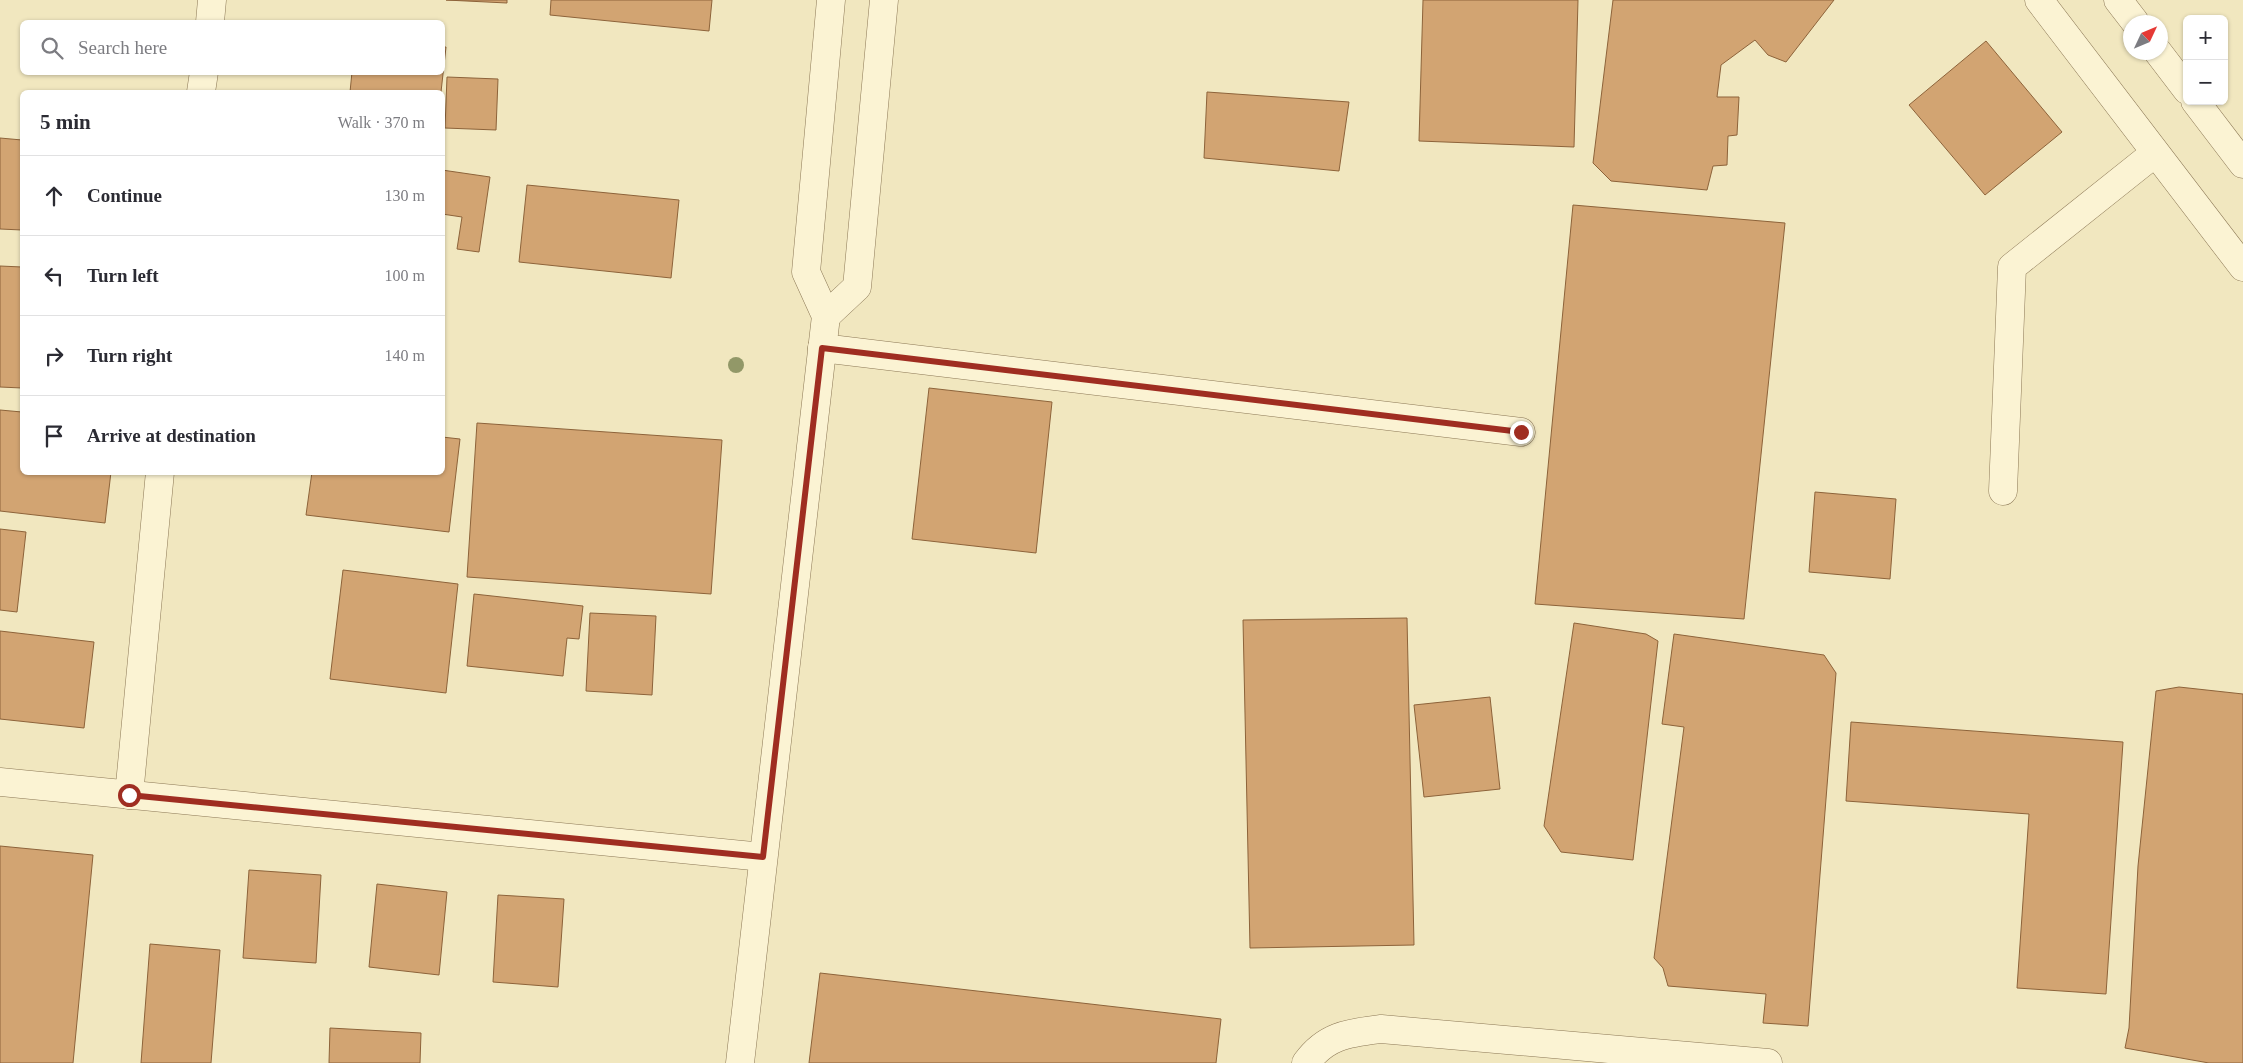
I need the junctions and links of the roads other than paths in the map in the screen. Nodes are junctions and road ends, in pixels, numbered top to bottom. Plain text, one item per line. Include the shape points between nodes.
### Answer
1 (212, 0) edge
2 (831, 0) edge
3 (884, 0) edge
4 (2039, 0) edge
5 (2118, 0) edge
6 (2130, 15) edge
7 (210, 20) edge
8 (2164, 60) edge
9 (204, 75) edge
10 (2183, 85) edge
11 (201, 90) edge
12 (2198, 105) edge
13 (2155, 153) junction
14 (2243, 164) edge
15 (2243, 267) edge
16 (826, 316) junction
17 (822, 348) junction
18 (1521, 432) dead end
19 (160, 475) edge
20 (2003, 490) dead end
21 (0, 782) edge
22 (129, 795) junction
23 (763, 857) junction
24 (740, 1063) edge
25 (1306, 1063) edge
26 (1768, 1063) edge

1 - 7 street
2 - 16 street via 806,272
3 - 16 street via 857,287
4 - 13 street
5 - 6 street
8 - 10 street
9 - 11 street
12 - 14 street
13 - 15 street
13 - 20 street via 2012,267
16 - 17 street
17 - 18 street
17 - 23 street
19 - 22 street
21 - 22 street
22 - 23 street
23 - 24 street
25 - 26 street via 1330,1040 1353,1032 1381,1029

